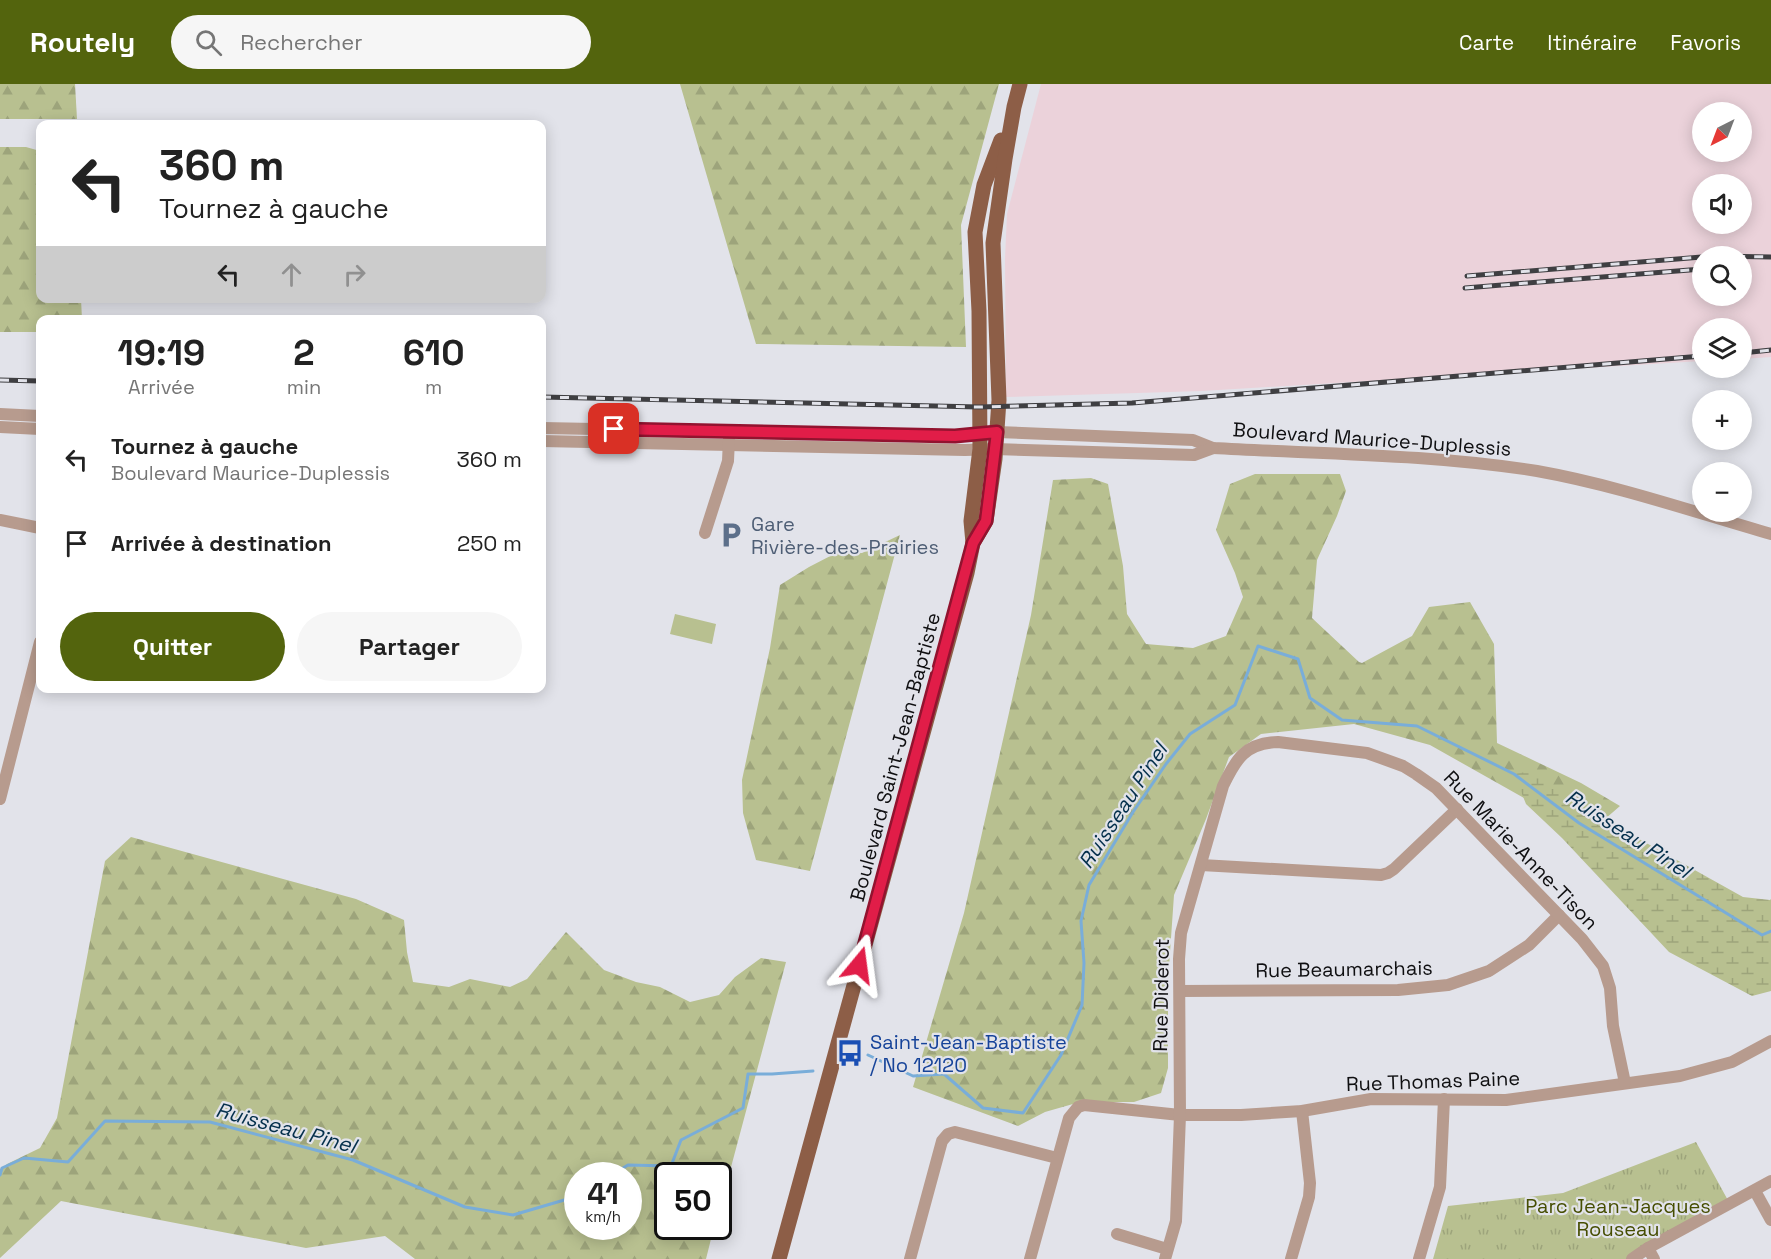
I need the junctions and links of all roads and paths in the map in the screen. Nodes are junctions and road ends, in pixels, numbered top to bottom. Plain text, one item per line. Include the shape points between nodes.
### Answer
1 (1020, 84) edge
2 (1014, 107) junction
3 (0, 414) edge
4 (36, 416) edge
5 (0, 428) edge
6 (546, 428) edge
7 (36, 429) edge
8 (729, 431) junction
9 (997, 432) junction
10 (979, 433) junction
11 (546, 441) edge
12 (729, 445) junction
13 (1214, 448) junction
14 (980, 449) junction
15 (996, 449) junction
16 (0, 520) edge
17 (36, 527) edge
18 (705, 533) dead end
19 (1771, 534) edge
20 (973, 543) junction
21 (36, 658) edge
22 (1253, 747) joint
23 (0, 799) edge
24 (1457, 809) junction
25 (1201, 865) junction
26 (1559, 915) junction
27 (1180, 990) junction
28 (1771, 1041) edge
29 (1625, 1083) junction
30 (1444, 1099) junction
31 (1302, 1111) junction
32 (1180, 1115) junction
33 (1058, 1158) junction
34 (1771, 1181) edge
35 (1755, 1191) junction
36 (1771, 1220) edge
37 (1117, 1234) dead end
38 (1651, 1253) edge
39 (1166, 1254) edge
40 (779, 1259) edge
41 (910, 1259) edge
42 (1030, 1259) edge
43 (1291, 1259) edge
44 (1419, 1259) edge
45 (1632, 1259) edge

1 - 2 main road, Boulevard Saint-Jean-Baptiste
2 - 9 main road, Boulevard Saint-Jean-Baptiste via 993,243
2 - 10 main road, Boulevard Saint-Jean-Baptiste via 984,185 975,232
3 - 4 street
5 - 7 street
6 - 8 street, Boulevard Maurice-Duplessis
8 - 10 street, Boulevard Maurice-Duplessis via 955,436
8 - 12 street
9 - 10 street, Boulevard Maurice-Duplessis
9 - 13 street, Boulevard Maurice-Duplessis via 1193,440
9 - 15 main road, Boulevard Saint-Jean-Baptiste
10 - 14 main road, Boulevard Saint-Jean-Baptiste
11 - 12 street, Boulevard Maurice-Duplessis
12 - 14 street, Boulevard Maurice-Duplessis
12 - 18 street via 728,461
13 - 15 street, Boulevard Maurice-Duplessis via 1194,455
13 - 19 street, Boulevard Maurice-Duplessis via 1503,466 1595,484
14 - 15 street, Boulevard Maurice-Duplessis
14 - 20 main road, Boulevard Saint-Jean-Baptiste
15 - 20 main road, Boulevard Saint-Jean-Baptiste via 986,521
16 - 17 street
20 - 40 main road, Boulevard Saint-Jean-Baptiste
21 - 23 street
22 - 24 street, Rue Marie-Anne-Tison via 1278,742 1367,753 1409,770 1436,788
22 - 25 street, Rue Diderot via 1234,764 1223,786
24 - 25 street via 1394,869 1381,875
24 - 26 street, Rue Marie-Anne-Tison
25 - 27 street, Rue Diderot via 1181,933
26 - 27 street, Rue Beaumarchais via 1528,945 1489,971 1448,985 1398,990
26 - 29 street, Rue Marie-Anne-Tison via 1603,966
27 - 32 street, Rue Diderot
28 - 29 street, Rue Thomas Paine via 1714,1068
29 - 30 street, Rue Thomas Paine via 1506,1100
30 - 31 street, Rue Thomas Paine via 1371,1100
30 - 44 street via 1440,1187
31 - 32 street, Rue Thomas Paine
31 - 43 street via 1309,1197
32 - 33 street, Rue Thomas Paine via 1090,1104 1078,1107 1069,1118
32 - 39 street, Rue Diderot via 1176,1221
33 - 41 street via 955,1132 948,1134 942,1141
33 - 42 street
34 - 35 street
35 - 36 street
35 - 38 street
37 - 39 street
38 - 45 street

